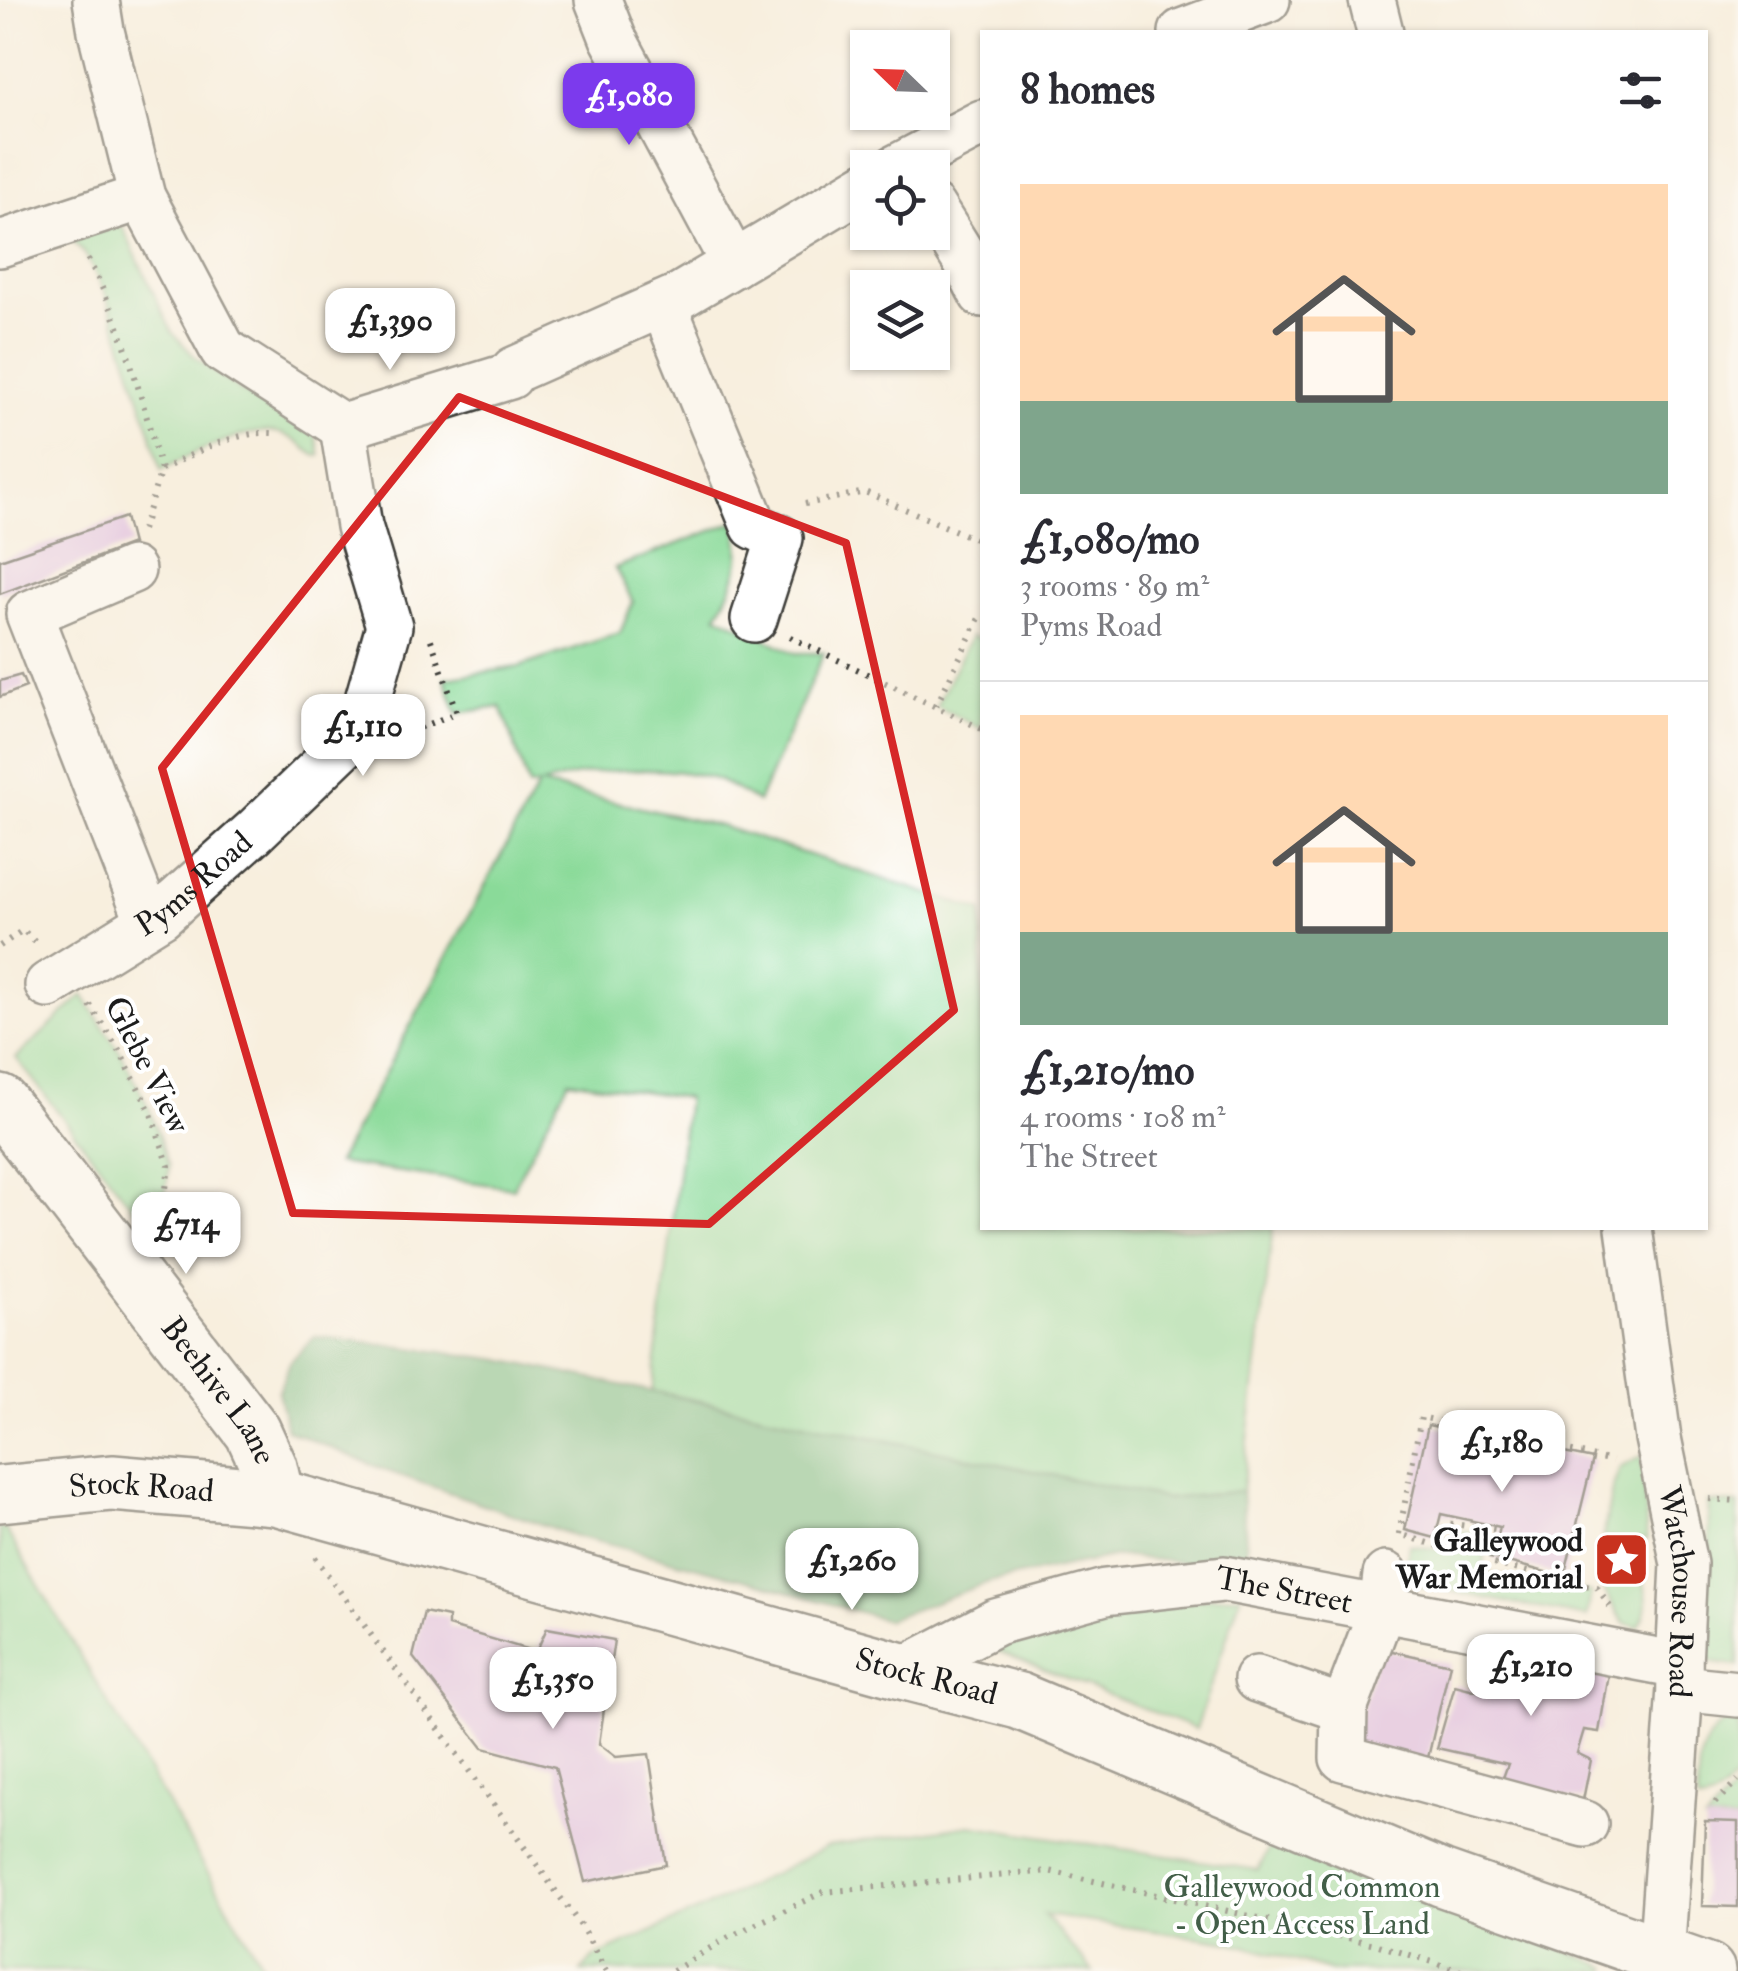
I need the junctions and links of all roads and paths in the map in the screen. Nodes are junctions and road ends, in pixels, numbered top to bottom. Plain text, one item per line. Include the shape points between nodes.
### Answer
1 (96, 0) edge
2 (598, 0) edge
3 (1267, 0) edge
4 (1372, 0) edge
5 (1187, 30) edge
6 (1380, 30) edge
7 (980, 123) edge
8 (931, 150) edge
9 (142, 196) junction
10 (850, 196) edge
11 (50, 227) junction
12 (950, 236) edge
13 (0, 244) edge
14 (734, 264) junction
15 (980, 290) edge
16 (663, 304) junction
17 (343, 427) junction
18 (282, 434) dead end
19 (161, 470) junction
20 (789, 522) junction
21 (980, 541) edge
22 (132, 570) joint
23 (980, 616) edge
24 (754, 619) joint
25 (424, 620) dead end
26 (971, 636) junction
27 (980, 640) edge
28 (936, 706) junction
29 (457, 713) dead end
30 (980, 728) edge
31 (149, 922) junction
32 (0, 946) edge
33 (56, 980) junction
34 (0, 1103) edge
35 (1630, 1230) edge
36 (116, 1255) junction
37 (1612, 1461) dead end
38 (0, 1494) edge
39 (276, 1498) junction
40 (1704, 1499) dead end
41 (1738, 1500) edge
42 (1384, 1592) junction
43 (1615, 1614) dead end
44 (902, 1671) junction
45 (1679, 1676) junction
46 (1257, 1679) dead end
47 (1738, 1694) edge
48 (1344, 1708) junction
49 (1585, 1824) dead end
50 (1676, 1966) edge
51 (606, 1971) edge
52 (673, 1971) edge
53 (1461, 1971) edge

1 - 9 street
2 - 14 street
3 - 5 street
4 - 6 street
7 - 8 street
9 - 11 street
9 - 17 street via 224,350
10 - 14 street
11 - 13 street
11 - 19 path via 86,254 106,292
12 - 15 street
14 - 16 street
16 - 17 street via 510,376
16 - 20 street via 754,526
17 - 31 street, Pyms Road via 360,526 389,626 359,731
18 - 19 path via 253,432
19 - 22 path
20 - 21 path via 865,492
20 - 24 street
22 - 31 street via 29,614
23 - 26 path
24 - 28 path
25 - 29 path
26 - 27 path
26 - 28 path
28 - 30 path
31 - 33 street, Pyms Road
32 - 33 path, Glebe View via 24,930
33 - 36 path, Glebe View via 83,995 120,1052 169,1166 164,1204
34 - 36 main road, Beehive Lane
35 - 45 street, Watchouse Road via 1658,1438 1684,1564
36 - 39 main road, Beehive Lane via 252,1432
37 - 43 path via 1421,1417 1399,1534 1439,1546 1446,1523 1496,1530 1490,1563 1597,1587
38 - 39 main road, Stock Road via 112,1483
39 - 44 main road, Stock Road
39 - 51 path via 581,1926
40 - 41 path
42 - 44 street, The Street via 1224,1579 1104,1592 996,1622
42 - 45 street, The Street
42 - 48 street
44 - 50 main road, Stock Road via 1019,1701 1441,1878
45 - 47 street, The Street
45 - 50 street, Watchouse Road
46 - 48 street
48 - 49 street via 1344,1758
52 - 53 path via 823,1892 1050,1871 1375,1944

